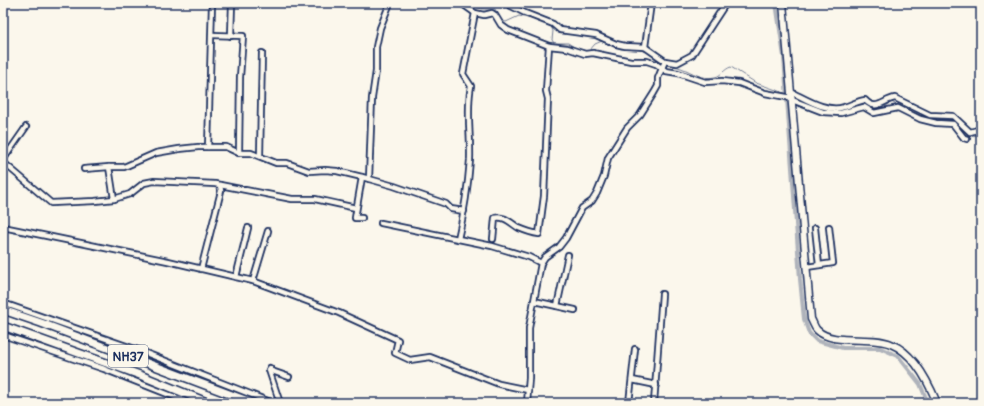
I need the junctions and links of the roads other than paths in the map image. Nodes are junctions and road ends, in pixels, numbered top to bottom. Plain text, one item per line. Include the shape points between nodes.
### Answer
1 (212, 3) edge
2 (232, 3) edge
3 (390, 3) edge
4 (461, 3) edge
5 (500, 3) edge
6 (651, 3) edge
7 (726, 3) edge
8 (783, 3) edge
9 (475, 13) junction
10 (212, 35) junction
11 (231, 36) junction
12 (549, 46) junction
13 (645, 47) junction
14 (262, 53) dead end
15 (664, 65) junction
16 (792, 96) junction
17 (955, 117) junction
18 (952, 124) junction
19 (26, 127) dead end
20 (981, 129) edge
21 (968, 139) dead end
22 (208, 147) junction
23 (239, 153) junction
24 (260, 156) junction
25 (3, 160) edge
26 (109, 167) junction
27 (84, 169) dead end
28 (362, 177) junction
29 (369, 179) junction
30 (220, 185) junction
31 (114, 199) junction
32 (356, 211) junction
33 (464, 211) junction
34 (362, 218) dead end
35 (381, 223) dead end
36 (3, 227) edge
37 (829, 227) dead end
38 (248, 228) dead end
39 (815, 228) dead end
40 (268, 231) dead end
41 (458, 239) junction
42 (493, 239) dead end
43 (568, 255) dead end
44 (541, 263) junction
45 (819, 265) junction
46 (807, 267) junction
47 (201, 268) junction
48 (236, 277) junction
49 (254, 281) junction
50 (662, 294) dead end
51 (534, 301) junction
52 (3, 303) edge
53 (557, 306) junction
54 (3, 310) edge
55 (575, 310) dead end
56 (3, 326) edge
57 (3, 336) edge
58 (635, 349) dead end
59 (289, 377) dead end
60 (632, 380) junction
61 (656, 385) junction
62 (528, 390) junction
63 (190, 403) edge
64 (209, 403) edge
65 (253, 403) edge
66 (273, 403) edge
67 (280, 403) edge
68 (527, 403) edge
69 (629, 403) edge
70 (654, 403) edge
71 (937, 403) edge

1 - 10 street
2 - 11 street
3 - 29 street via 376,47
4 - 9 street
5 - 13 street via 553,24 560,30 596,35 625,46
6 - 13 street
7 - 15 street via 692,55 677,64
8 - 16 main road
9 - 12 street via 492,13 504,27
9 - 33 street via 463,74 471,86 468,97 470,158
10 - 11 street
10 - 22 street
11 - 23 street via 243,36
12 - 15 street via 568,48 584,54 593,53
12 - 42 street via 544,196 539,234 530,233 498,217 495,218
13 - 15 street
14 - 24 street
15 - 16 street via 666,71 705,82 722,81 765,93
15 - 44 street via 654,93 608,158 597,193 592,201 582,208 559,247
16 - 17 street via 835,109 844,108 858,100 865,100 874,106 895,98 930,115
16 - 18 street via 823,112 841,113 864,107 874,112 898,108 920,119
16 - 46 main road
17 - 18 street
17 - 20 street via 970,132
18 - 21 street via 964,138
19 - 25 street
22 - 23 street via 226,148
22 - 26 street via 179,148 156,153 124,167
23 - 24 street
24 - 28 street via 276,163 287,163 309,170 337,171
25 - 31 street via 51,202 95,202
26 - 27 street
26 - 31 street
28 - 29 street
28 - 32 street
29 - 33 street via 446,204 451,209
30 - 31 street via 154,181 144,183 130,194
30 - 32 street via 292,198 315,199
30 - 47 street via 221,191
32 - 34 street via 355,218
33 - 41 street
35 - 41 street
36 - 47 street
37 - 45 street via 833,263
38 - 48 street
39 - 45 street
40 - 49 street
41 - 44 street via 492,246
43 - 53 street
44 - 51 street
45 - 46 street
46 - 71 main road via 811,319 816,329 825,335 846,340 870,339 892,344 908,356 923,374
47 - 48 street
48 - 49 street
49 - 62 street via 339,313 398,340 395,353 410,360 430,357 500,384
50 - 61 street
51 - 53 street
51 - 62 street via 529,328
52 - 66 street via 138,350
53 - 55 street
54 - 65 highway, NH37
56 - 64 highway, NH37 via 140,375
57 - 63 street via 104,369
58 - 60 street
59 - 67 street via 270,369
60 - 61 street
60 - 69 street
61 - 70 street
62 - 68 street

